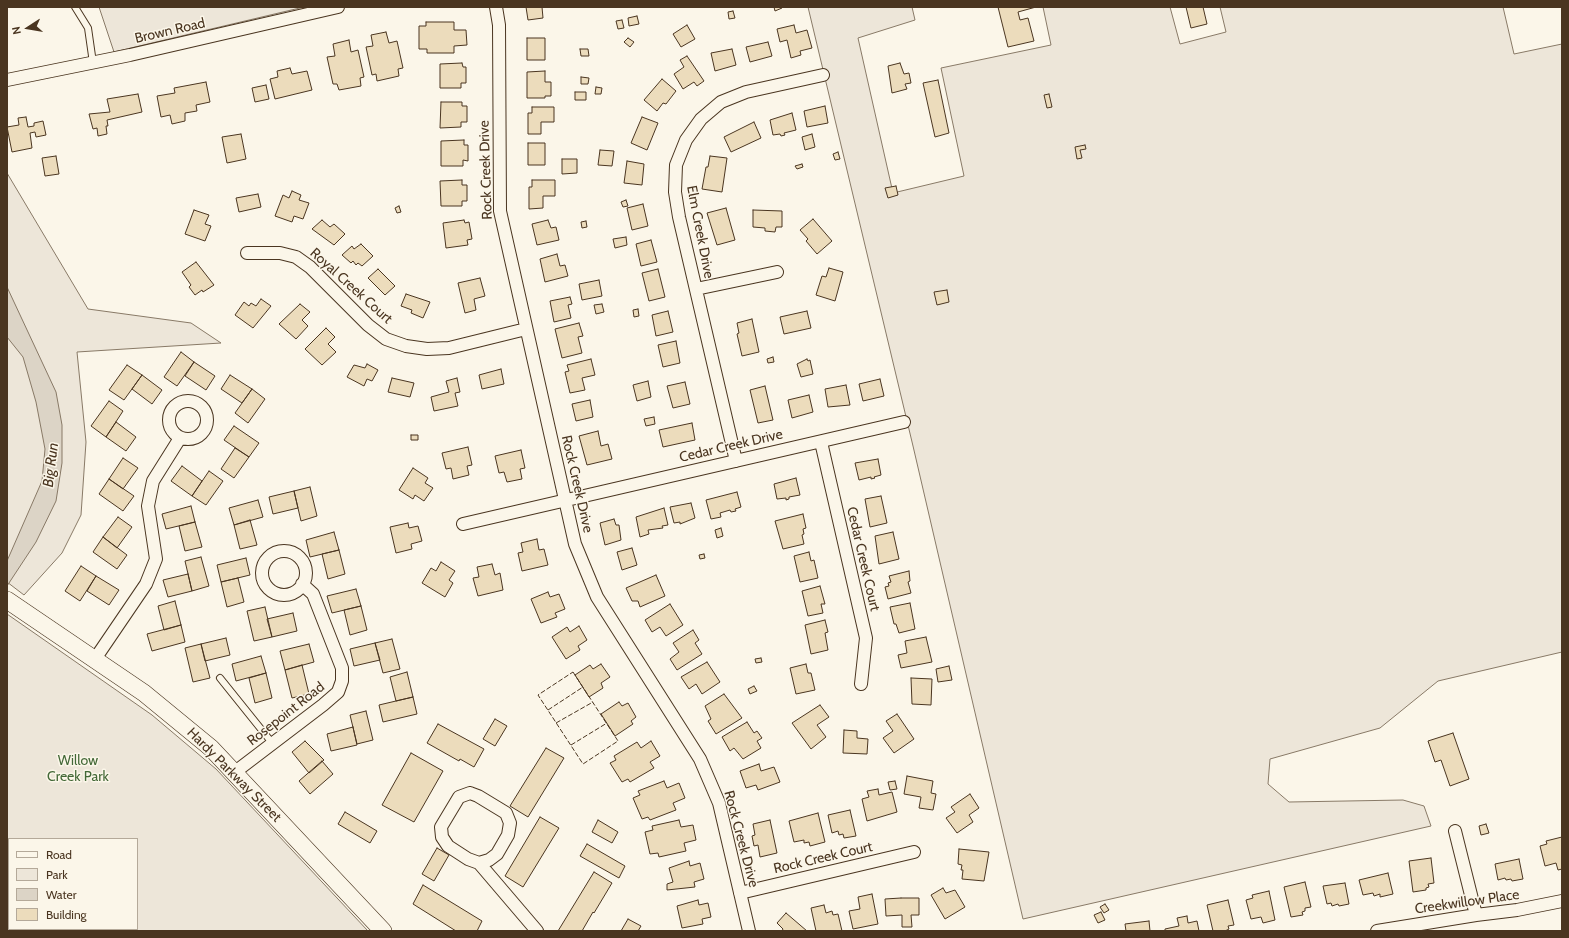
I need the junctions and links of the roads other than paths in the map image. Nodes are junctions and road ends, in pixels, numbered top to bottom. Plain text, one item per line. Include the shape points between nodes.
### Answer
1 (75, 7) edge
2 (338, 7) edge
3 (496, 7) edge
4 (93, 63) junction
5 (823, 75) dead end
6 (7, 80) edge
7 (247, 254) dead end
8 (777, 272) dead end
9 (696, 289) junction
10 (526, 329) junction
11 (904, 422) dead end
12 (180, 438) dead end
13 (821, 442) junction
14 (736, 461) junction
15 (566, 499) junction
16 (463, 524) dead end
17 (302, 584) dead end
18 (7, 600) edge
19 (95, 659) junction
20 (220, 678) dead end
21 (861, 684) dead end
22 (273, 744) junction
23 (235, 772) junction
24 (1455, 830) dead end
25 (914, 852) dead end
26 (479, 863) junction
27 (740, 893) junction
28 (1562, 900) edge
29 (1476, 915) junction
30 (383, 931) edge
31 (538, 931) edge
32 (749, 931) edge
33 (1377, 931) edge

1 - 4 lane via 88,28
2 - 4 street, Brown Road
3 - 10 street, Rock Creek Drive via 499,25 500,211
4 - 6 street, Brown Road
5 - 9 street, Elm Creek Drive via 746,92 721,102 701,119 686,140 676,165 675,192
7 - 10 street, Royal Creek Court via 280,253 296,257 310,267 368,326 386,339 406,346 449,348
8 - 9 street
9 - 14 street, Elm Creek Drive
10 - 15 street, Rock Creek Drive
11 - 13 street, Cedar Creek Drive
12 - 19 street via 153,481 148,506 156,559 146,584
13 - 14 street, Cedar Creek Drive
13 - 21 street, Cedar Creek Court via 866,638
14 - 15 street, Cedar Creek Drive
15 - 16 street, Cedar Creek Drive
15 - 27 street, Rock Creek Drive via 575,544 596,597 700,759 719,802
17 - 22 street, Rosepoint Road via 313,594 342,668 342,681 338,692
18 - 19 main road, Hardy Parkway Street
19 - 23 main road, Hardy Parkway Street via 144,693
20 - 22 lane
22 - 23 street, Rosepoint Road
23 - 30 main road, Hardy Parkway Street
24 - 29 street
25 - 27 street, Rock Creek Court
26 - 26 street via 448,846 442,837 441,827 459,797 470,793 506,813 510,824 508,835 497,854 490,860
26 - 31 street
27 - 32 street, Rock Creek Drive
28 - 29 street, Creekwillow Place via 1517,910
29 - 33 street, Creekwillow Place

